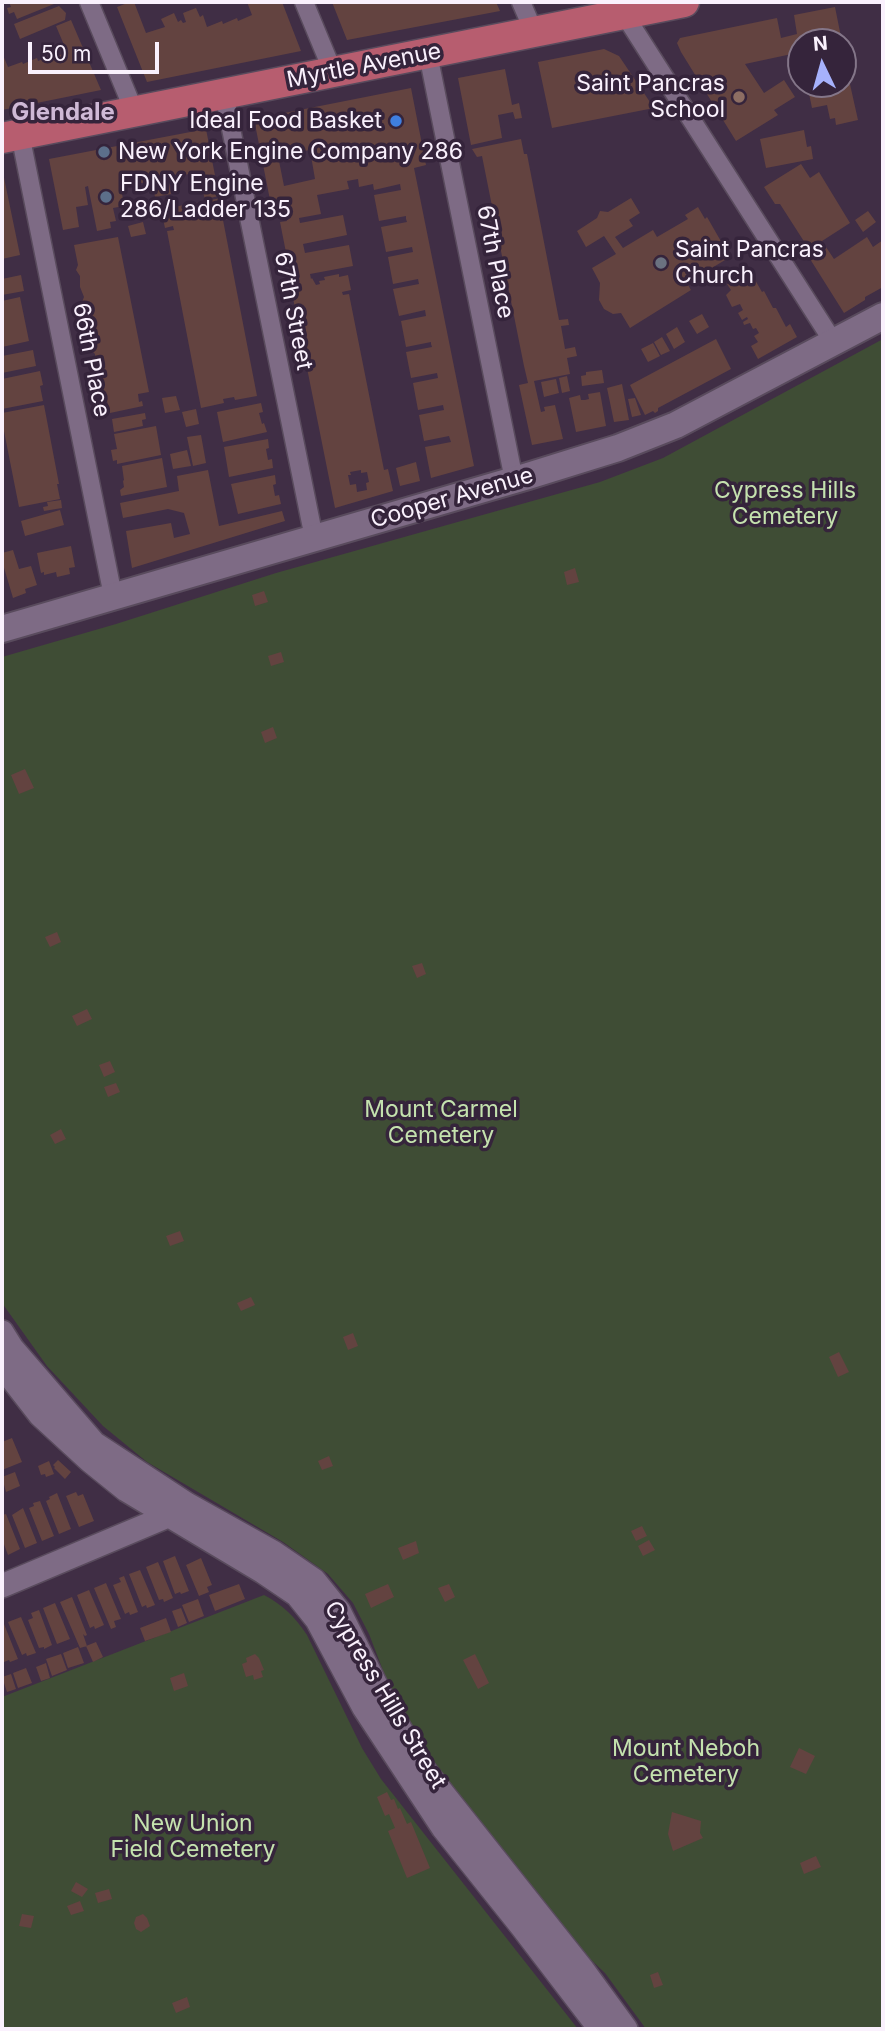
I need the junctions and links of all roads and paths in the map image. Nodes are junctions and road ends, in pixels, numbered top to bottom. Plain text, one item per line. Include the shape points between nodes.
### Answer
1 (89, 2) edge
2 (304, 2) edge
3 (521, 2) edge
4 (684, 2) edge
5 (624, 14) junction
6 (534, 32) junction
7 (428, 54) junction
8 (333, 72) junction
9 (225, 94) junction
10 (134, 111) junction
11 (11, 136) edge
12 (883, 316) edge
13 (834, 343) junction
14 (514, 480) junction
15 (314, 538) junction
16 (113, 596) junction
17 (2, 629) edge
18 (2, 1332) edge
19 (2, 1366) edge
20 (167, 1516) junction
21 (2, 1586) edge
22 (600, 2029) edge
23 (626, 2029) edge

1 - 10 street
2 - 8 street
3 - 6 street
4 - 5 main road, Myrtle Avenue
5 - 6 main road, Myrtle Avenue
5 - 13 street
6 - 7 main road, Myrtle Avenue
7 - 8 main road, Myrtle Avenue
7 - 14 street, 67th Place
8 - 9 main road, Myrtle Avenue
9 - 10 main road, Myrtle Avenue
9 - 15 street, 67th Street
10 - 11 main road, Myrtle Avenue
11 - 16 street, 66th Place
12 - 13 main road, Cooper Avenue
13 - 14 main road, Cooper Avenue via 676,425
14 - 15 main road, Cooper Avenue
15 - 16 main road, Cooper Avenue
16 - 17 main road, Cooper Avenue
18 - 23 street, Cypress Hills Street via 94,1443 314,1580 339,1611 422,1767
19 - 20 street, Cypress Hills Street via 40,1415 90,1461
20 - 21 street
20 - 22 street, Cypress Hills Street via 297,1595 317,1620 364,1708 443,1828

